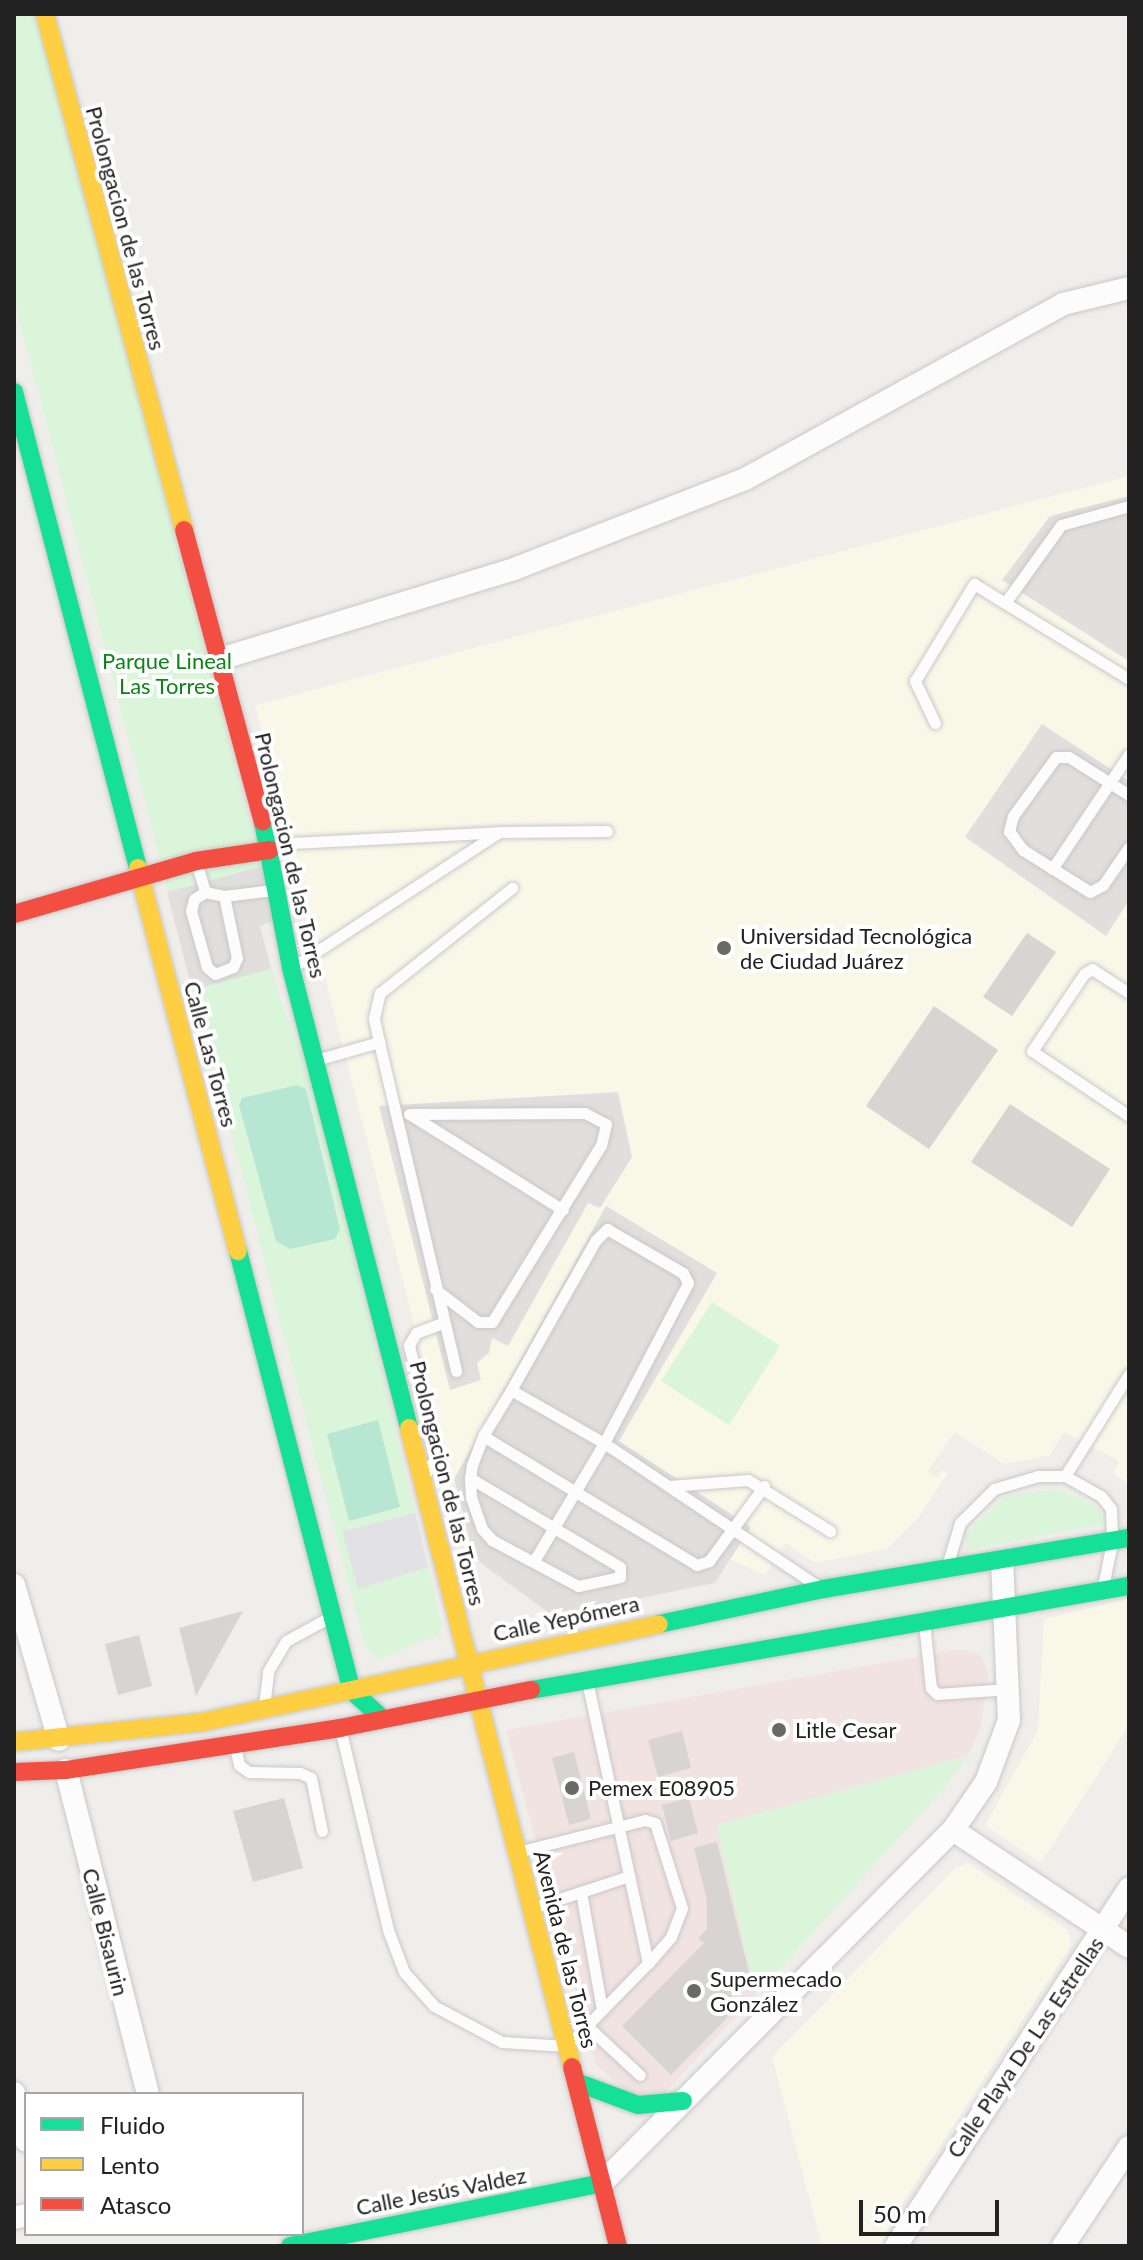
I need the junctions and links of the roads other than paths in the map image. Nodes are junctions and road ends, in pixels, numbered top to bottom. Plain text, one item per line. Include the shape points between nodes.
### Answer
1 (45, 14) edge
2 (1129, 288) edge
3 (14, 392) edge
4 (1129, 506) edge
5 (1005, 603) junction
6 (220, 659) junction
7 (1129, 679) edge
8 (935, 723) dead end
9 (1129, 754) edge
10 (1110, 783) junction
11 (1129, 795) edge
12 (607, 831) dead end
13 (499, 832) junction
14 (1129, 847) edge
15 (270, 850) junction
16 (196, 861) junction
17 (1052, 869) junction
18 (141, 879) junction
19 (512, 888) dead end
20 (273, 890) junction
21 (205, 892) junction
22 (224, 896) junction
23 (14, 914) edge
24 (291, 968) junction
25 (1129, 993) edge
26 (379, 1042) junction
27 (315, 1060) junction
28 (394, 1104) junction
29 (409, 1114) junction
30 (1129, 1116) edge
31 (563, 1210) junction
32 (435, 1289) junction
33 (444, 1322) junction
34 (456, 1371) dead end
35 (1129, 1374) edge
36 (511, 1390) junction
37 (483, 1436) junction
38 (604, 1443) junction
39 (1065, 1476) junction
40 (422, 1478) junction
41 (470, 1478) junction
42 (668, 1486) junction
43 (764, 1486) junction
44 (577, 1489) junction
45 (554, 1528) junction
46 (734, 1530) junction
47 (830, 1531) dead end
48 (1120, 1540) edge
49 (534, 1561) junction
50 (1002, 1562) junction
51 (946, 1572) junction
52 (14, 1585) edge
53 (1129, 1586) edge
54 (823, 1589) junction
55 (1102, 1591) junction
56 (1004, 1609) junction
57 (332, 1616) junction
58 (924, 1623) junction
59 (469, 1663) junction
60 (587, 1681) junction
61 (1011, 1689) junction
62 (352, 1691) junction
63 (478, 1700) junction
64 (264, 1709) junction
65 (380, 1716) junction
66 (340, 1728) junction
67 (59, 1740) junction
68 (14, 1742) edge
69 (235, 1746) junction
70 (66, 1770) junction
71 (14, 1772) edge
72 (618, 1826) junction
73 (953, 1830) junction
74 (322, 1831) dead end
75 (517, 1853) junction
76 (629, 1876) junction
77 (1129, 1888) edge
78 (581, 1892) junction
79 (531, 1908) junction
80 (1102, 1929) junction
81 (1129, 1947) edge
82 (648, 1963) junction
83 (602, 2010) junction
84 (587, 2026) junction
85 (567, 2046) junction
86 (640, 2075) dead end
87 (576, 2082) junction
88 (147, 2092) edge
89 (14, 2093) edge
90 (683, 2101) junction
91 (24, 2132) edge
92 (1129, 2147) edge
93 (602, 2183) junction
94 (290, 2246) edge
95 (618, 2246) edge
96 (896, 2246) edge
97 (1063, 2246) edge

1 - 6 main road, Prolongacion de las Torres
2 - 6 street via 1063,304 745,479 514,569
3 - 18 main road, Calle Las Torres
4 - 5 lane via 1061,525
5 - 7 lane
5 - 8 lane via 974,584 915,681
6 - 15 main road, Prolongacion de las Torres
9 - 10 lane
10 - 11 lane
10 - 17 lane
10 - 17 lane via 1069,757 1056,757 1013,816 1010,836
12 - 13 lane
13 - 15 lane via 292,843
13 - 24 lane
14 - 17 lane via 1103,885 1090,892
15 - 16 main road
15 - 20 main road, Prolongacion de las Torres
16 - 18 main road
16 - 21 lane
18 - 23 main road
18 - 57 main road, Calle Las Torres
19 - 26 lane via 380,993 374,1018
20 - 22 lane
20 - 24 main road, Prolongacion de las Torres
21 - 22 lane
21 - 22 lane via 194,899 191,911 207,967 215,974 236,962
24 - 27 main road, Prolongacion de las Torres
25 - 30 lane via 1092,969 1032,1051
26 - 27 lane
26 - 28 lane
27 - 40 main road, Prolongacion de las Torres
28 - 29 lane
28 - 32 lane
29 - 31 lane
29 - 31 lane via 596,1115 606,1124 606,1134
31 - 32 lane via 492,1322 478,1322
32 - 33 lane
33 - 34 lane
33 - 40 lane via 416,1333 409,1345 436,1457
35 - 39 lane
36 - 37 lane
36 - 38 lane
36 - 38 lane via 596,1240 607,1229 615,1230 683,1273 688,1283
37 - 41 lane
37 - 44 lane
38 - 42 lane
38 - 44 lane
39 - 48 lane via 1107,1503
39 - 51 lane via 1026,1478 994,1489 960,1523
40 - 59 main road, Prolongacion de las Torres
41 - 45 lane
41 - 49 lane via 482,1529
42 - 43 lane via 730,1479
42 - 46 lane
43 - 46 lane
43 - 47 lane
44 - 45 lane
44 - 46 lane via 697,1565 709,1561
45 - 49 lane
45 - 49 lane via 620,1567 620,1577 587,1588
46 - 54 lane
48 - 50 main road, Calle Yepómera
48 - 55 lane
50 - 51 main road, Calle Yepómera
50 - 56 street
51 - 54 main road, Calle Yepómera
52 - 67 street
53 - 55 main road
54 - 59 main road, Calle Yepómera
55 - 56 main road
56 - 58 main road
56 - 61 street
57 - 62 main road, Calle Las Torres
57 - 64 lane via 286,1641 268,1671
58 - 60 main road
58 - 61 lane via 931,1688 937,1694
59 - 62 main road, Calle Yepómera
59 - 63 main road, Avenida de las Torres
60 - 63 main road
60 - 72 lane
61 - 73 street via 1003,1746
62 - 64 main road, Calle Yepómera
62 - 65 main road
63 - 65 main road
63 - 75 main road, Avenida de las Torres
64 - 67 main road, Calle Yepómera
65 - 66 main road
66 - 69 main road
66 - 85 lane via 388,1930 404,1972 434,2006 502,2042
67 - 68 main road, Calle Yepómera
69 - 70 main road
69 - 74 lane via 239,1765 249,1772 311,1778
70 - 71 main road
70 - 88 street, Calle Bisaurin
72 - 75 lane
72 - 76 lane
72 - 82 lane via 645,1820 660,1828 681,1899 677,1926
73 - 80 street
73 - 90 street
75 - 79 main road, Avenida de las Torres
76 - 78 lane
76 - 82 lane
77 - 80 street, Calle Playa De Las Estrellas
78 - 79 lane
78 - 83 lane
79 - 85 main road, Avenida de las Torres
80 - 81 street
80 - 96 street, Calle Playa De Las Estrellas
82 - 83 lane
83 - 84 lane
84 - 85 lane
84 - 86 lane
85 - 87 main road, Avenida de las Torres
87 - 90 main road via 638,2105
87 - 93 main road, Avenida de las Torres
89 - 91 street
90 - 93 street
92 - 97 street
93 - 94 main road, Calle Jesús Valdez
93 - 95 main road, Avenida de las Torres

